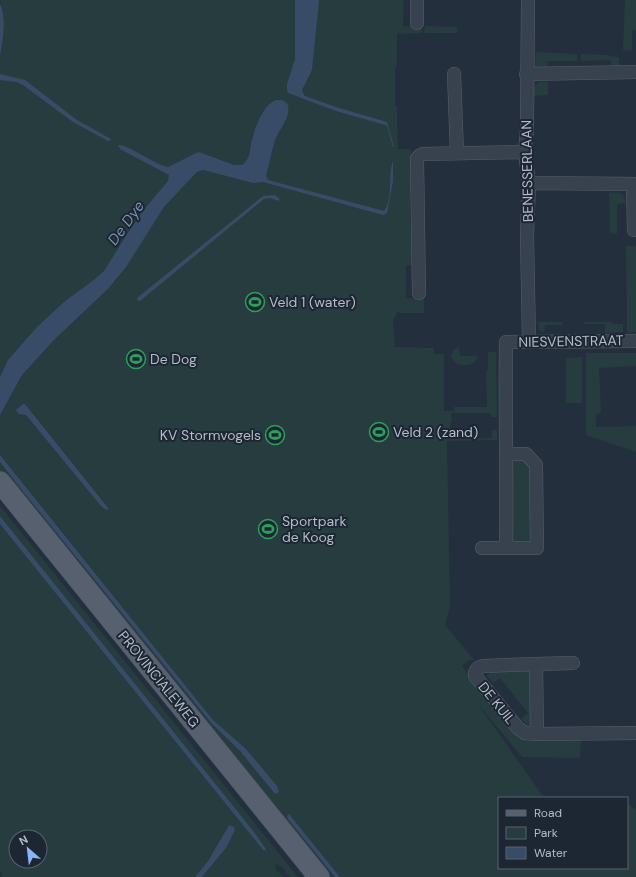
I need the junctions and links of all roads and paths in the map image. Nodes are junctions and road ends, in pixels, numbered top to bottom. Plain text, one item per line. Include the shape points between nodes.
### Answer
1 (417, 0) edge
2 (528, 0) edge
3 (417, 23) dead end
4 (636, 72) edge
5 (454, 74) dead end
6 (526, 74) junction
7 (525, 152) junction
8 (457, 153) junction
9 (529, 183) junction
10 (635, 184) edge
11 (634, 230) dead end
12 (419, 293) dead end
13 (529, 341) junction
14 (636, 341) edge
15 (507, 454) junction
16 (0, 482) edge
17 (482, 548) dead end
18 (506, 548) junction
19 (536, 664) junction
20 (573, 664) dead end
21 (636, 733) edge
22 (537, 734) junction
23 (319, 877) edge

1 - 3 street
2 - 6 street, BENESSERLAAN
4 - 6 street
5 - 8 street
6 - 7 street, BENESSERLAAN
7 - 8 street
7 - 9 street, BENESSERLAAN
8 - 12 street via 423,154 417,159
9 - 10 street
9 - 13 street, BENESSERLAAN
10 - 11 street
13 - 14 street, NIESVENSTRAAT
13 - 15 street, NIESVENSTRAAT via 506,342
15 - 18 street
15 - 18 street via 526,454 536,465 537,548
16 - 23 main road, PROVINCIALEWEG
17 - 18 street
19 - 20 street, DE KUIL
19 - 22 street, DE KUIL
19 - 22 street, DE KUIL via 483,666 478,668 475,676 518,728 525,733
21 - 22 street, DE KUIL

